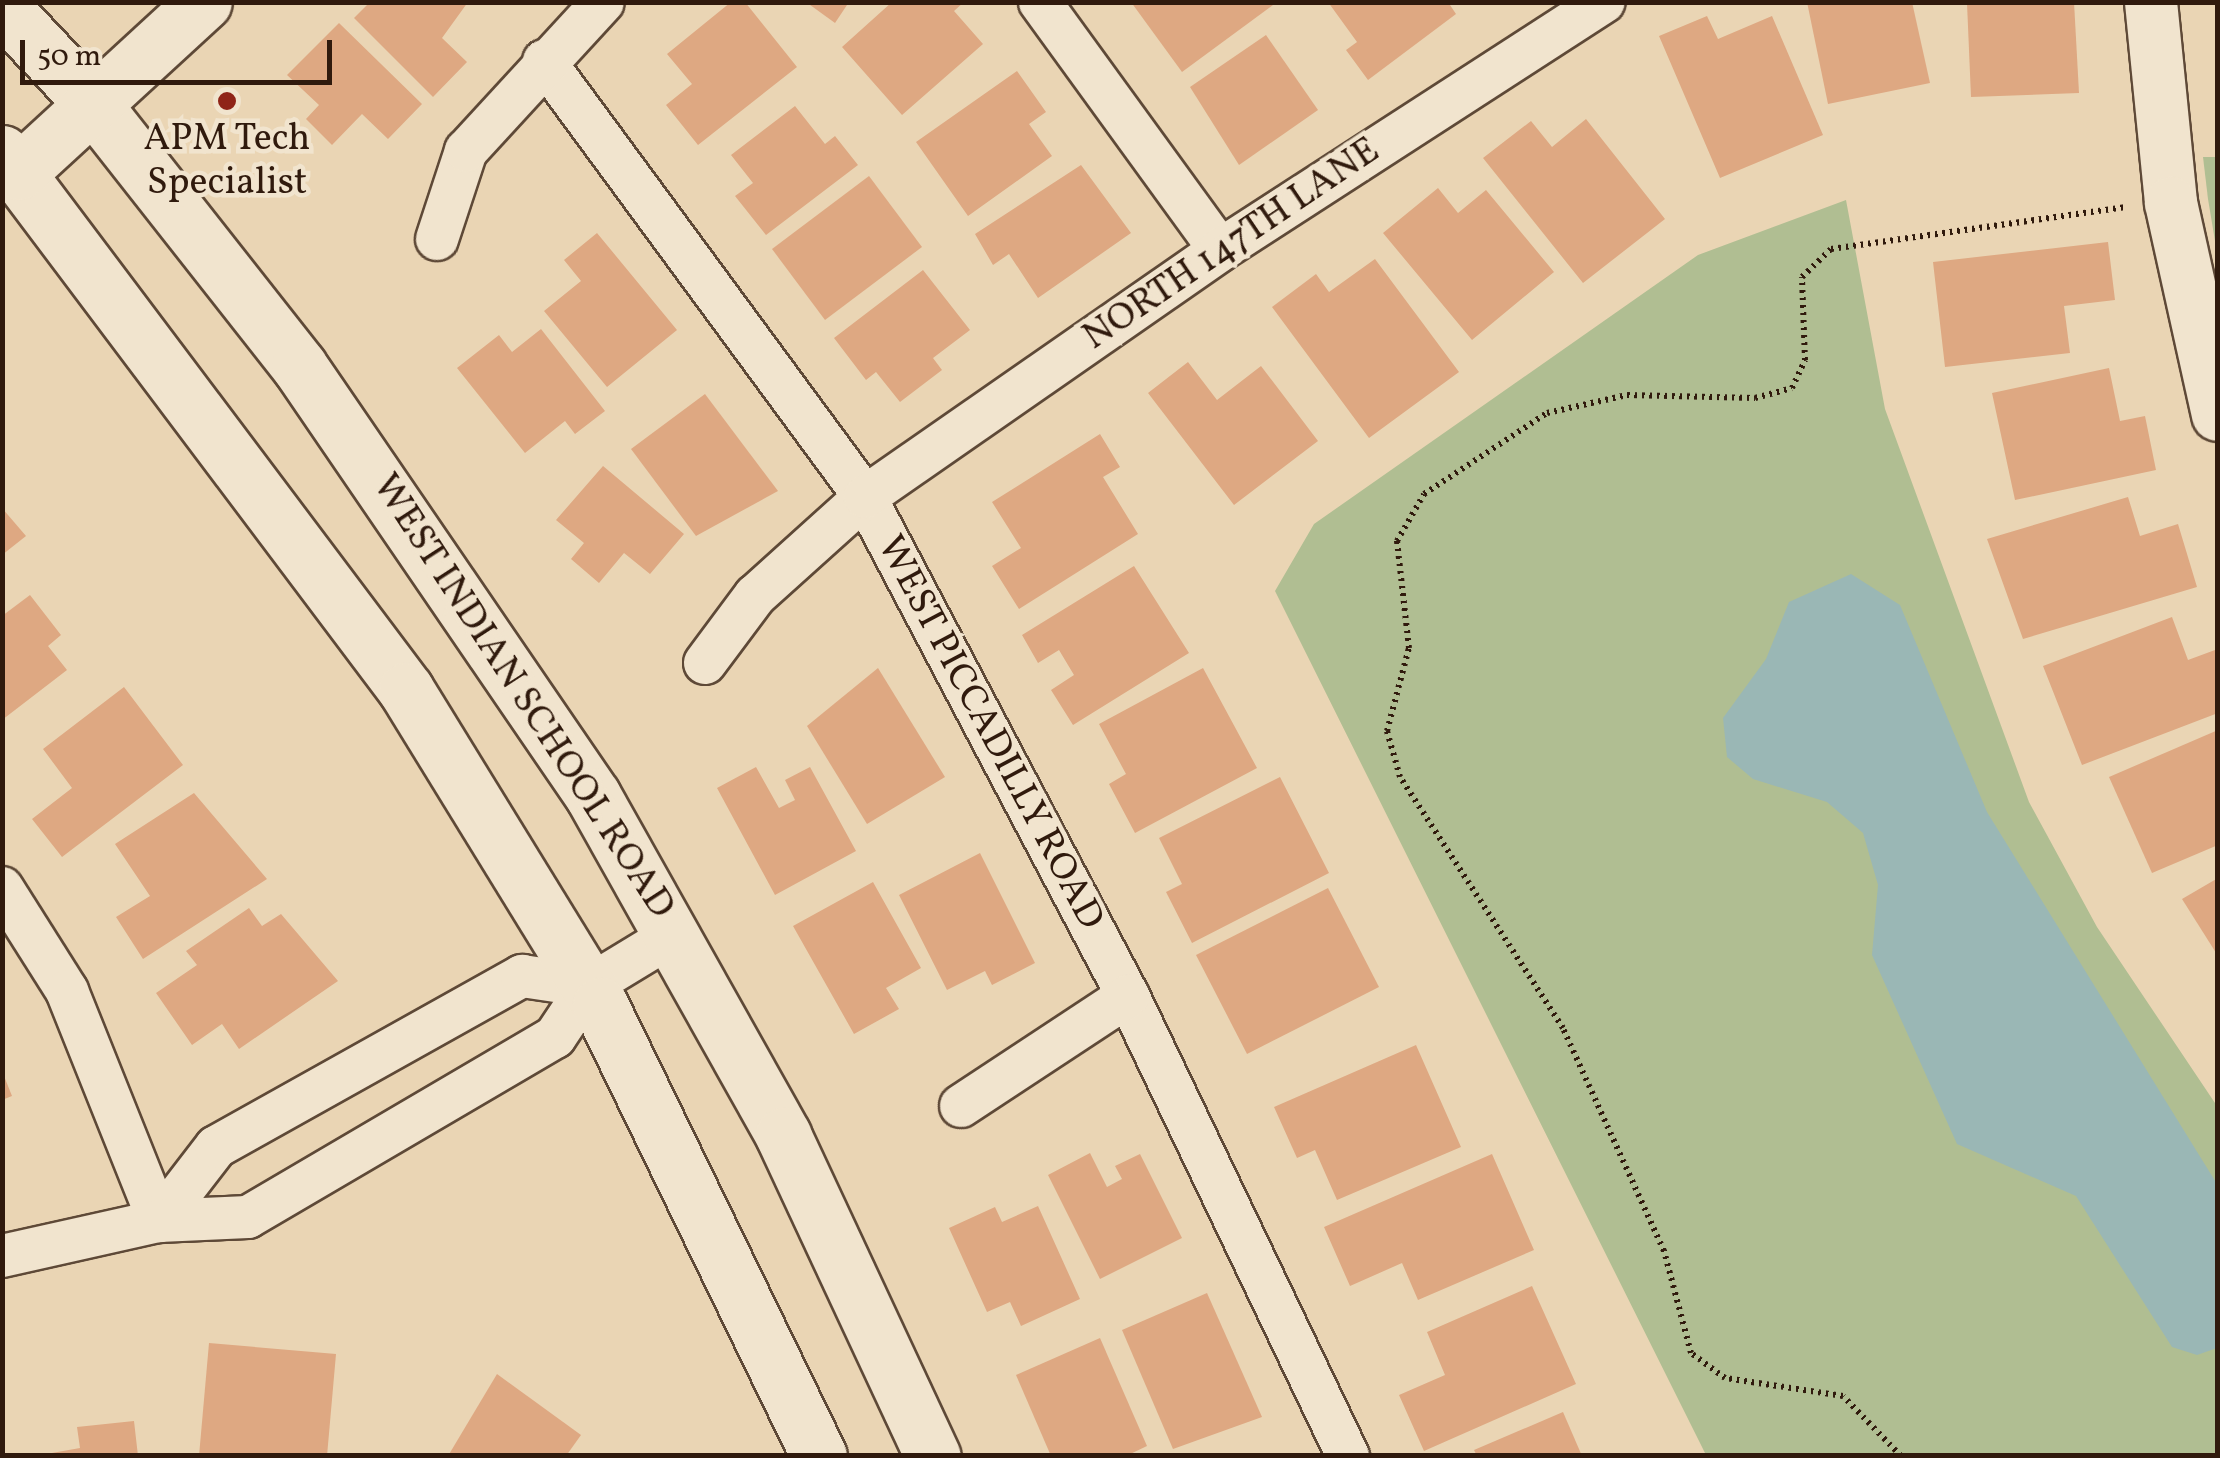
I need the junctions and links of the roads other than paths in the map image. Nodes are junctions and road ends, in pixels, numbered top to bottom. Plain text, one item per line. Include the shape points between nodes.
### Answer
1 (204, 2) edge
2 (603, 2) edge
3 (1040, 2) edge
4 (1604, 2) edge
5 (2150, 2) edge
6 (10, 12) edge
7 (1544, 16) edge
8 (544, 61) junction
9 (92, 103) junction
10 (11, 162) edge
11 (437, 239) dead end
12 (1220, 250) junction
13 (2218, 415) edge
14 (865, 498) junction
15 (705, 664) dead end
16 (2, 888) edge
17 (676, 933) junction
18 (589, 986) junction
19 (1128, 996) junction
20 (961, 1106) dead end
21 (159, 1221) junction
22 (2, 1256) edge
23 (820, 1456) edge
24 (933, 1456) edge
25 (1348, 1456) edge

1 - 9 main road
2 - 8 street
3 - 12 street
4 - 7 street, NORTH 147TH LANE
5 - 13 street via 2171,203
6 - 9 main road, WEST INDIAN SCHOOL ROAD
7 - 12 street, NORTH 147TH LANE
8 - 11 street via 466,152
8 - 14 street, WEST PICCADILLY ROAD
9 - 10 main road
9 - 17 main road, WEST INDIAN SCHOOL ROAD via 411,519
10 - 18 main road via 348,604
12 - 14 street, NORTH 147TH LANE
14 - 15 street, NORTH 147TH LANE via 755,596
14 - 19 street, WEST PICCADILLY ROAD
16 - 21 street via 66,991
17 - 18 street
17 - 24 main road, WEST INDIAN SCHOOL ROAD via 849,1268
18 - 21 street via 554,1037 248,1217
18 - 21 street via 522,976 216,1147
18 - 23 main road
19 - 20 street
19 - 25 street, WEST PICCADILLY ROAD
21 - 22 street

